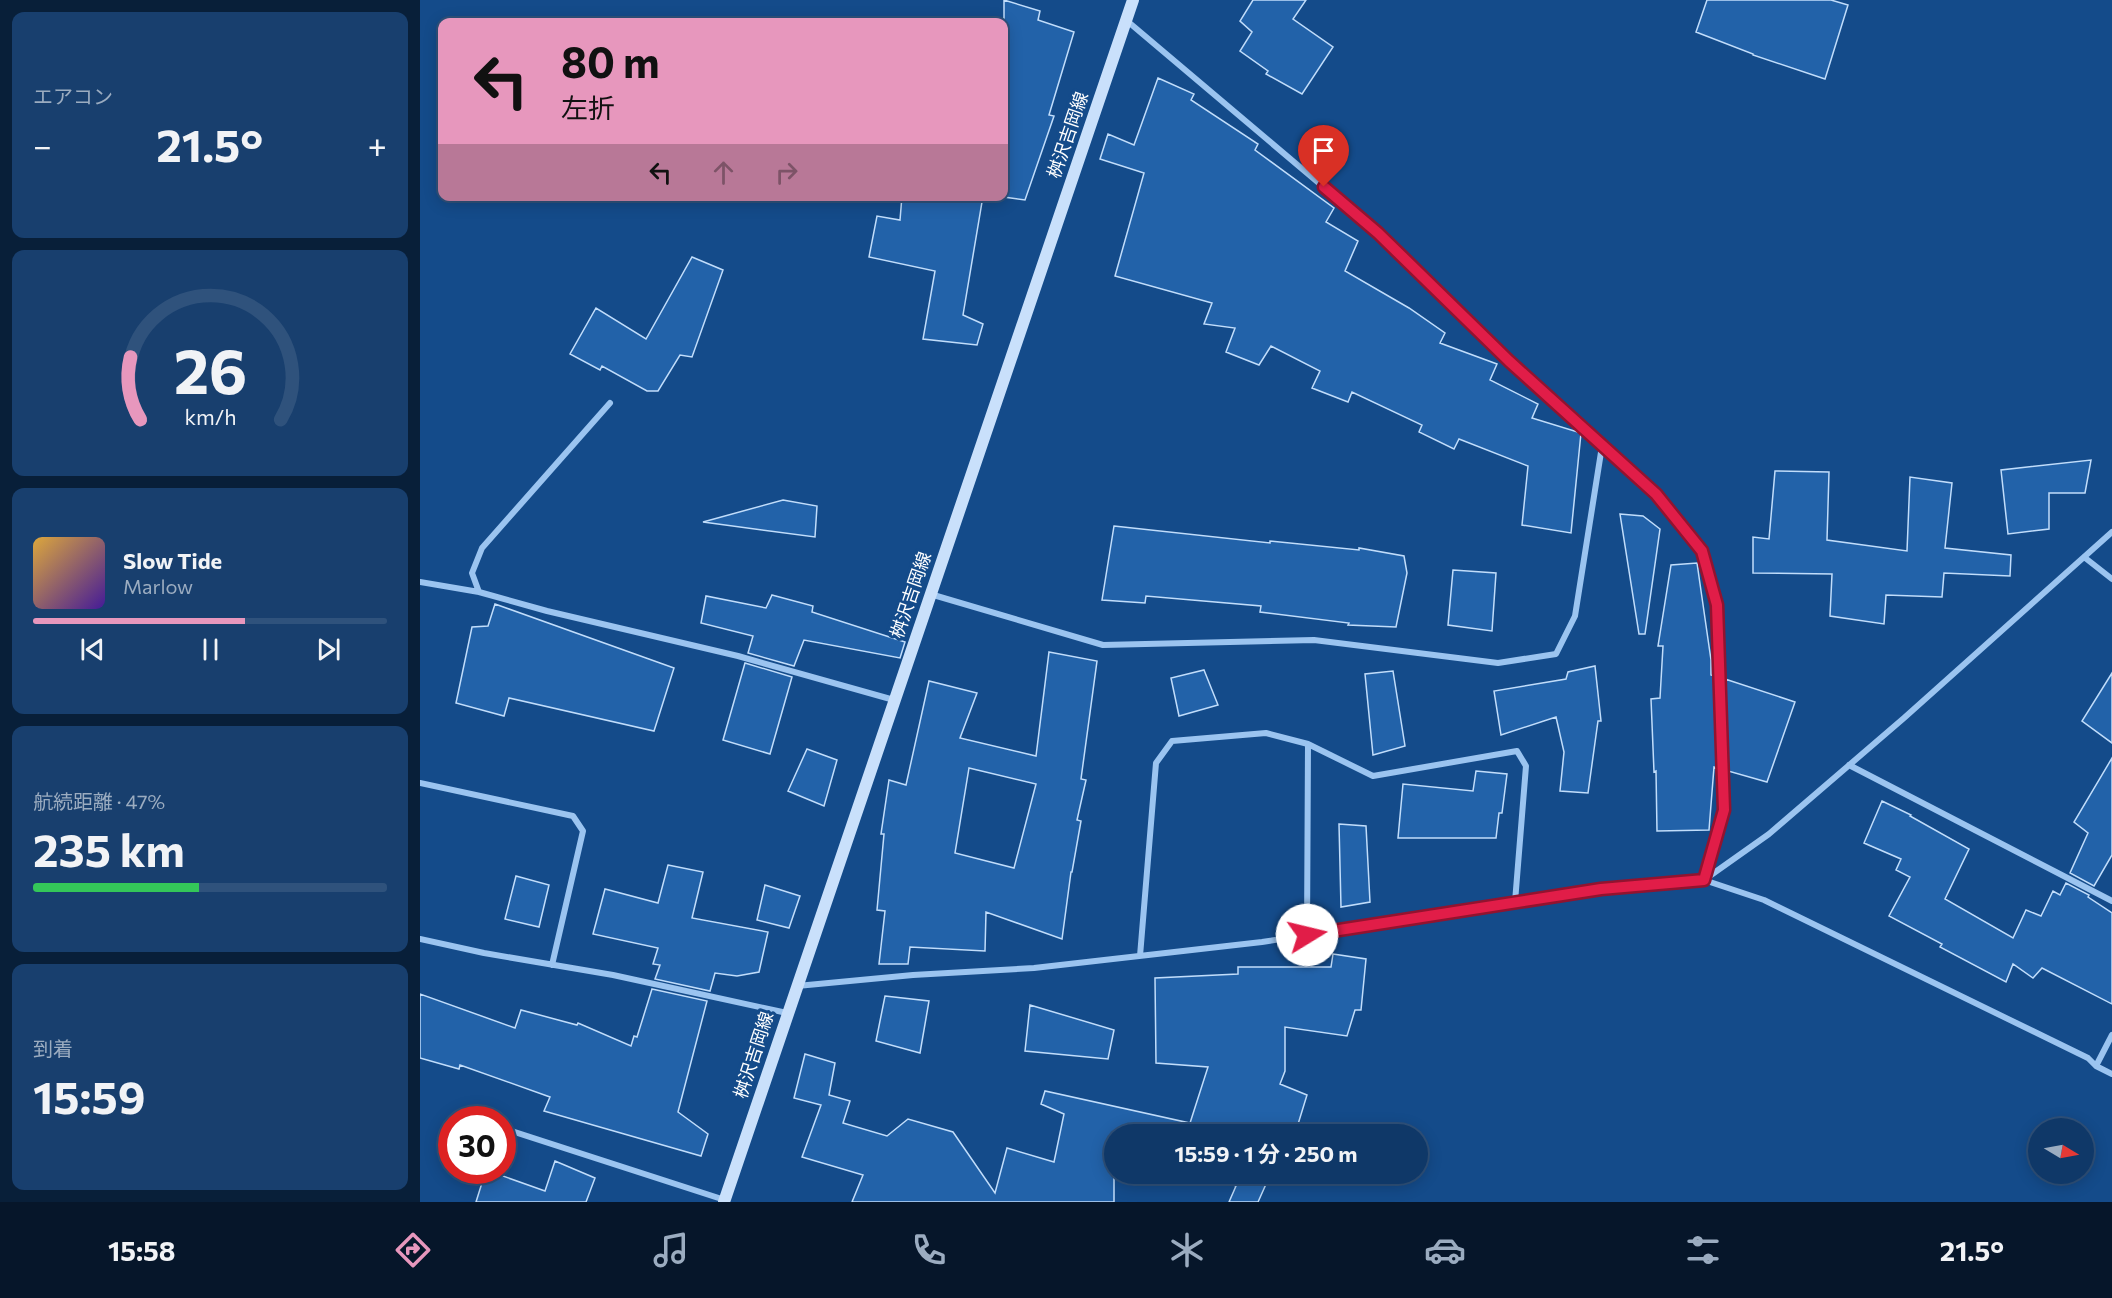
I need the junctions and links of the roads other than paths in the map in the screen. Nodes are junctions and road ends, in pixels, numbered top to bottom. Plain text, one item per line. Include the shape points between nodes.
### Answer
1 (1132, 0) edge
2 (1126, 20) junction
3 (610, 403) dead end
4 (1602, 446) junction
5 (2112, 532) edge
6 (2084, 557) junction
7 (2112, 579) edge
8 (420, 582) edge
9 (478, 592) junction
10 (930, 594) junction
11 (894, 700) junction
12 (1308, 744) junction
13 (1849, 765) junction
14 (420, 783) edge
15 (1704, 880) junction
16 (2112, 900) edge
17 (1515, 902) junction
18 (1307, 935) junction
19 (420, 939) edge
20 (1140, 956) junction
21 (552, 965) junction
22 (797, 987) junction
23 (787, 1013) junction
24 (2112, 1035) edge
25 (2096, 1066) junction
26 (2112, 1074) edge
27 (516, 1133) edge
28 (724, 1201) edge

1 - 2 main road, 桝沢吉岡線
2 - 4 street via 1378,233
2 - 10 main road, 桝沢吉岡線
3 - 9 street via 482,548 472,573
4 - 10 street via 1575,616 1556,654 1498,663 1314,640 1103,645
4 - 15 street via 1656,494 1702,551 1717,605 1724,810
5 - 6 street
6 - 7 street
6 - 13 street
8 - 9 street
9 - 11 street via 738,656
10 - 11 main road, 桝沢吉岡線
11 - 22 main road, 桝沢吉岡線
12 - 17 street via 1373,776 1517,752 1526,766
12 - 18 street
12 - 20 street via 1266,733 1172,741 1156,763
13 - 15 street via 1769,834
13 - 16 street
14 - 21 street via 573,816 583,831
15 - 17 street
15 - 25 street via 1764,900 2088,1058
17 - 18 street
18 - 20 street
19 - 21 street
20 - 22 street
21 - 23 street
22 - 23 main road, 桝沢吉岡線
23 - 28 main road, 桝沢吉岡線
24 - 25 street
25 - 26 street
27 - 28 street

